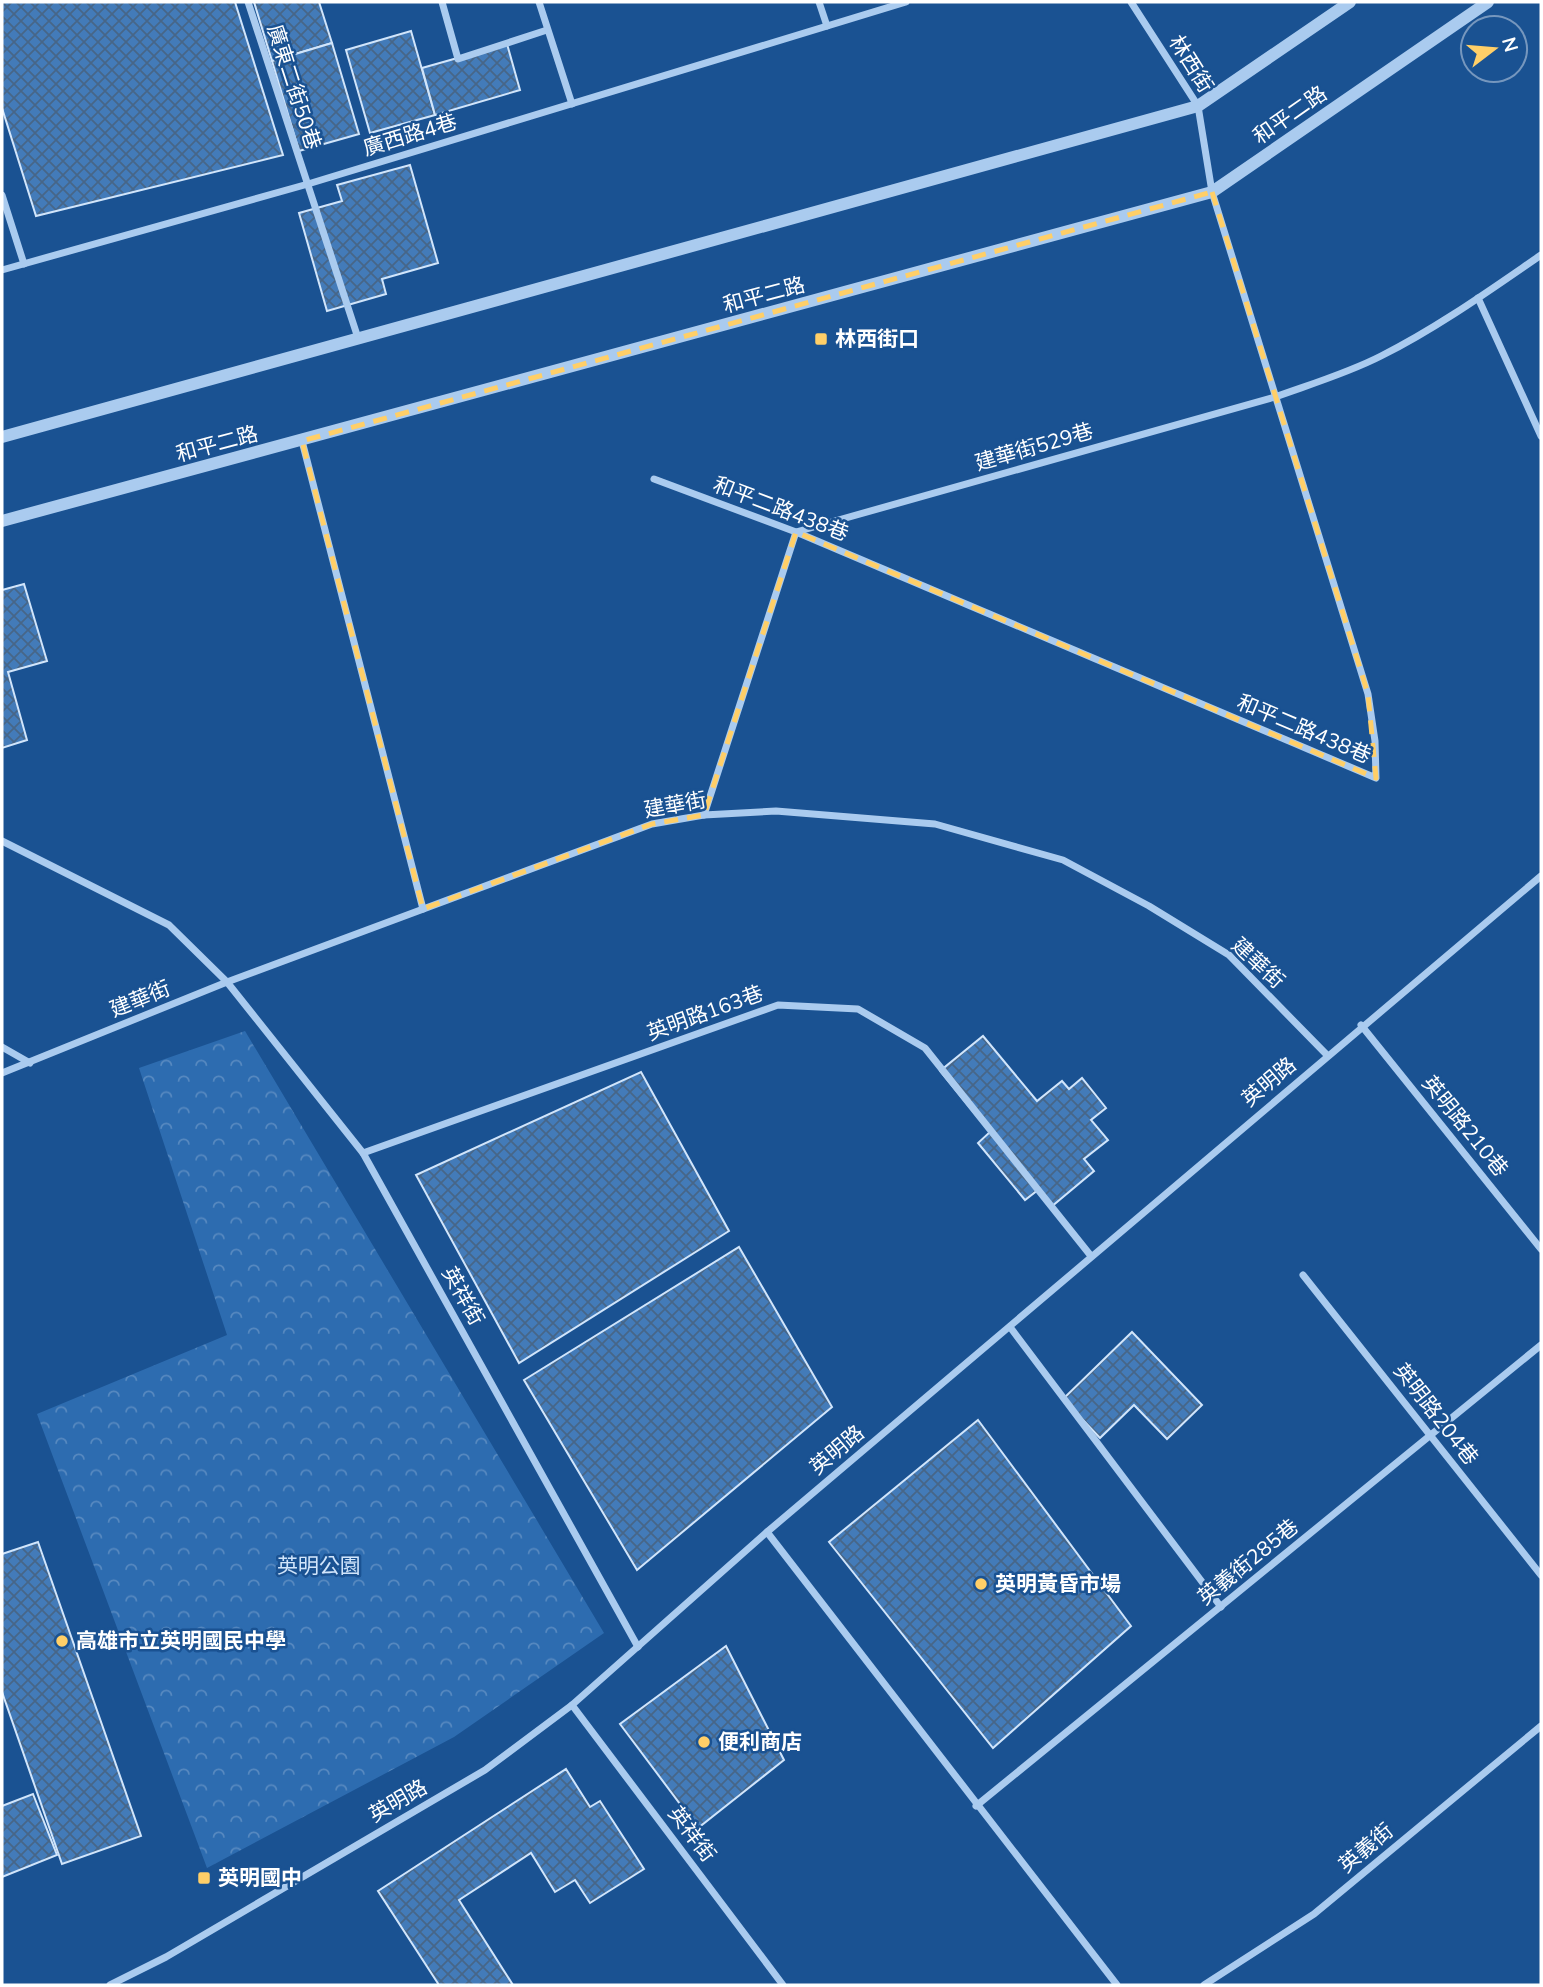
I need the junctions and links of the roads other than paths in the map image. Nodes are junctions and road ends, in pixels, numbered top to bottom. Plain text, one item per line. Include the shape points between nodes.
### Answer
1 (248, 2) edge
2 (442, 2) edge
3 (539, 2) edge
4 (819, 2) edge
5 (906, 2) edge
6 (1131, 2) edge
7 (1350, 2) edge
8 (1488, 2) edge
9 (827, 26) junction
10 (547, 30) junction
11 (572, 104) junction
12 (1198, 106) junction
13 (308, 184) junction
14 (1212, 192) junction
15 (2, 195) edge
16 (1541, 255) edge
17 (24, 264) junction
18 (2, 270) edge
19 (1478, 298) junction
20 (358, 338) junction
21 (1275, 397) junction
22 (1541, 436) edge
23 (2, 437) edge
24 (302, 442) junction
25 (654, 479) dead end
26 (2, 522) edge
27 (796, 533) junction
28 (704, 815) junction
29 (2, 841) edge
30 (1541, 876) edge
31 (423, 909) junction
32 (227, 982) junction
33 (1361, 1026) junction
34 (2, 1047) edge
35 (1327, 1055) junction
36 (30, 1063) junction
37 (2, 1073) edge
38 (363, 1153) junction
39 (1541, 1249) edge
40 (1091, 1256) junction
41 (1303, 1276) dead end
42 (1010, 1327) junction
43 (1541, 1345) edge
44 (1431, 1436) junction
45 (767, 1532) junction
46 (1541, 1575) edge
47 (1221, 1608) junction
48 (638, 1647) junction
49 (572, 1705) junction
50 (1541, 1726) edge
51 (976, 1806) junction
52 (110, 1985) edge
53 (783, 1985) edge
54 (1117, 1985) edge
55 (1204, 1985) edge

1 - 13 street, 廣東二街50巷
2 - 10 street via 458,60
3 - 10 street
4 - 9 street
5 - 9 street, 廣西路4巷
6 - 12 street, 林西街
7 - 12 street
8 - 14 street, 和平二路
9 - 11 street, 廣西路4巷
10 - 11 street
11 - 13 street, 廣西路4巷
12 - 14 street, 林西街
12 - 20 street
13 - 17 street, 廣西路4巷
13 - 20 street, 廣東二街50巷
14 - 21 street, 和平二路438巷
14 - 24 street, 和平二路
15 - 17 street
16 - 19 street, 建華街529巷
17 - 18 street, 廣西路4巷
19 - 21 street, 建華街529巷 via 1382,356
19 - 22 street
20 - 23 street
21 - 27 street, 建華街529巷
21 - 27 street, 和平二路438巷 via 1368,694 1376,778
24 - 26 street, 和平二路
24 - 31 street
25 - 27 street, 和平二路438巷
27 - 28 street
28 - 31 street, 建華街 via 652,824
28 - 35 street, 建華街 via 776,811 935,824 1063,860 1229,955
29 - 32 street, 英祥街 via 170,925
30 - 33 street, 英明路
31 - 32 street, 建華街
32 - 36 street, 建華街
32 - 38 street, 英祥街
33 - 35 street, 英明路
33 - 39 street, 英明路210巷
34 - 36 street
35 - 40 street, 英明路
36 - 37 street, 建華街
38 - 40 street, 英明路163巷 via 778,1005 858,1009 925,1048
38 - 48 street, 英祥街
40 - 42 street, 英明路
41 - 44 street, 英明路204巷
42 - 45 street, 英明路
42 - 47 street
43 - 44 street, 英義街285巷
44 - 46 street, 英明路204巷
44 - 47 street, 英義街285巷
45 - 48 street, 英明路
45 - 51 street
47 - 51 street, 英義街285巷
48 - 49 street, 英明路
49 - 52 street, 英明路 via 485,1770 166,1957
49 - 53 street, 英祥街
50 - 55 street, 英義街 via 1314,1914
51 - 54 street

